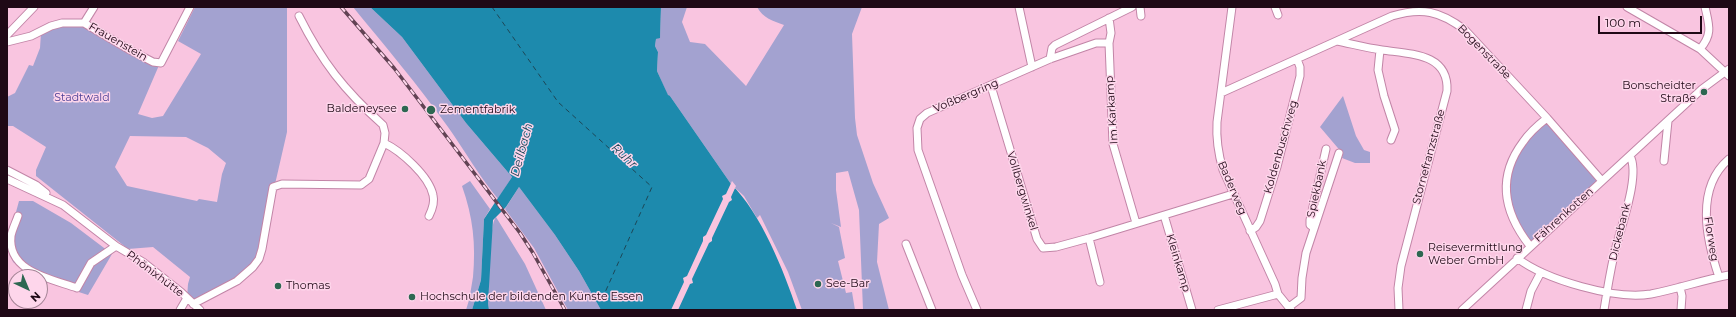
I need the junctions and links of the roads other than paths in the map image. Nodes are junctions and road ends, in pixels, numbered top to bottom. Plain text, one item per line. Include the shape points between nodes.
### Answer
1 (34, 7) edge
2 (94, 7) edge
3 (190, 7) edge
4 (1019, 7) edge
5 (1132, 7) edge
6 (1140, 7) edge
7 (1232, 7) edge
8 (1275, 7) edge
9 (1627, 7) edge
10 (1705, 7) edge
11 (1278, 15) dead end
12 (299, 16) dead end
13 (1142, 16) dead end
14 (1109, 18) junction
15 (84, 23) junction
16 (7, 35) edge
17 (1336, 41) junction
18 (7, 42) edge
19 (1109, 43) junction
20 (1700, 49) junction
21 (1380, 50) junction
22 (1050, 59) junction
23 (1297, 59) junction
24 (1032, 67) junction
25 (1727, 72) edge
26 (991, 86) junction
27 (1221, 93) junction
28 (1546, 118) junction
29 (1668, 121) junction
30 (1391, 140) dead end
31 (384, 143) junction
32 (1326, 149) dead end
33 (1339, 153) dead end
34 (1630, 156) junction
35 (1729, 159) edge
36 (1664, 161) dead end
37 (7, 170) edge
38 (7, 179) edge
39 (1602, 181) junction
40 (1233, 194) junction
41 (52, 198) junction
42 (1164, 215) junction
43 (18, 216) dead end
44 (429, 216) dead end
45 (1136, 223) junction
46 (1314, 228) junction
47 (1250, 231) junction
48 (1089, 238) junction
49 (906, 244) dead end
50 (116, 246) junction
51 (1530, 246) junction
52 (1517, 258) junction
53 (1541, 272) junction
54 (1729, 275) edge
55 (1719, 277) junction
56 (1100, 282) dead end
57 (1680, 287) junction
58 (1606, 292) junction
59 (1278, 294) junction
60 (187, 298) junction
61 (194, 304) junction
62 (1290, 309) edge
63 (180, 310) edge
64 (200, 310) edge
65 (932, 310) edge
66 (977, 310) edge
67 (1192, 310) edge
68 (1218, 310) edge
69 (1399, 310) edge
70 (1462, 310) edge
71 (1526, 310) edge
72 (1604, 310) edge
73 (1681, 310) edge

1 - 16 street
2 - 15 street, Frauenstein
3 - 15 street, Frauenstein via 161,63 153,62
4 - 24 street
5 - 14 street
6 - 13 street
7 - 27 street, Baderweg
8 - 11 street
9 - 20 street
10 - 20 street via 1710,30
12 - 31 street via 321,58 338,81 383,125
14 - 19 street, Im Karkamp
14 - 22 street via 1055,45
15 - 18 street, Frauenstein via 62,23 31,36
17 - 21 street, Stornefranzstraße
17 - 23 street, Bogenstraße
17 - 28 street, Bogenstraße via 1392,16 1407,12 1437,13 1465,30
19 - 22 street via 1096,43
19 - 45 street, Im Karkamp via 1113,144
20 - 25 street
21 - 30 street via 1378,70 1395,130
21 - 69 street, Stornefranzstraße via 1427,57 1440,67 1447,82 1447,91 1401,266
22 - 24 street
23 - 27 street, Bogenstraße
23 - 47 street, Koldenbuschweg via 1300,76 1287,131 1260,221
24 - 26 street, Voßbergring
25 - 29 street, Fährenkotten via 1702,89
26 - 48 street, Vollbergwinkel via 1039,245 1048,249
26 - 66 street, Voßbergring via 927,113 920,119 916,133 921,162
27 - 40 street, Baderweg via 1216,137 1218,155
28 - 39 street, Bogenstraße
28 - 51 street via 1522,142 1513,159 1507,180 1506,194 1510,214
29 - 34 street, Fährenkotten
29 - 36 street
31 - 44 street via 409,161 425,180 434,201
31 - 61 street via 369,179 361,185 282,184 272,188 259,259 233,283
32 - 46 street, Spiekbank via 1310,220 1310,225
33 - 46 street, Spiekbank
34 - 39 street, Fährenkotten
34 - 58 street, Dickebank via 1634,162 1631,190
35 - 55 street, Florweg via 1714,178 1708,197 1707,225
37 - 41 street, Phönixhütte via 36,185
38 - 41 street, Phönixhütte
39 - 51 street, Fährenkotten
40 - 42 street, Vollbergwinkel
40 - 47 street, Baderweg
41 - 50 street, Phönixhütte
42 - 45 street, Vollbergwinkel
42 - 67 street, Kleinkamp
43 - 50 street, Phönixhütte via 11,235 14,256 32,272 78,288 91,263
45 - 48 street, Vollbergwinkel
46 - 62 street, Spiekbank via 1306,252 1301,298
47 - 59 street, Baderweg
48 - 56 street
49 - 65 street
50 - 60 street, Phönixhütte via 143,262
51 - 52 street, Fährenkotten
52 - 53 street
52 - 70 street, Fährenkotten
53 - 58 street
53 - 71 street via 1531,291
54 - 55 street
55 - 57 street
57 - 58 street via 1651,294
57 - 73 street
58 - 72 street, Dickebank
59 - 62 street, Baderweg
59 - 68 street
60 - 61 street, Phönixhütte
60 - 63 street
61 - 64 street, Phönixhütte

